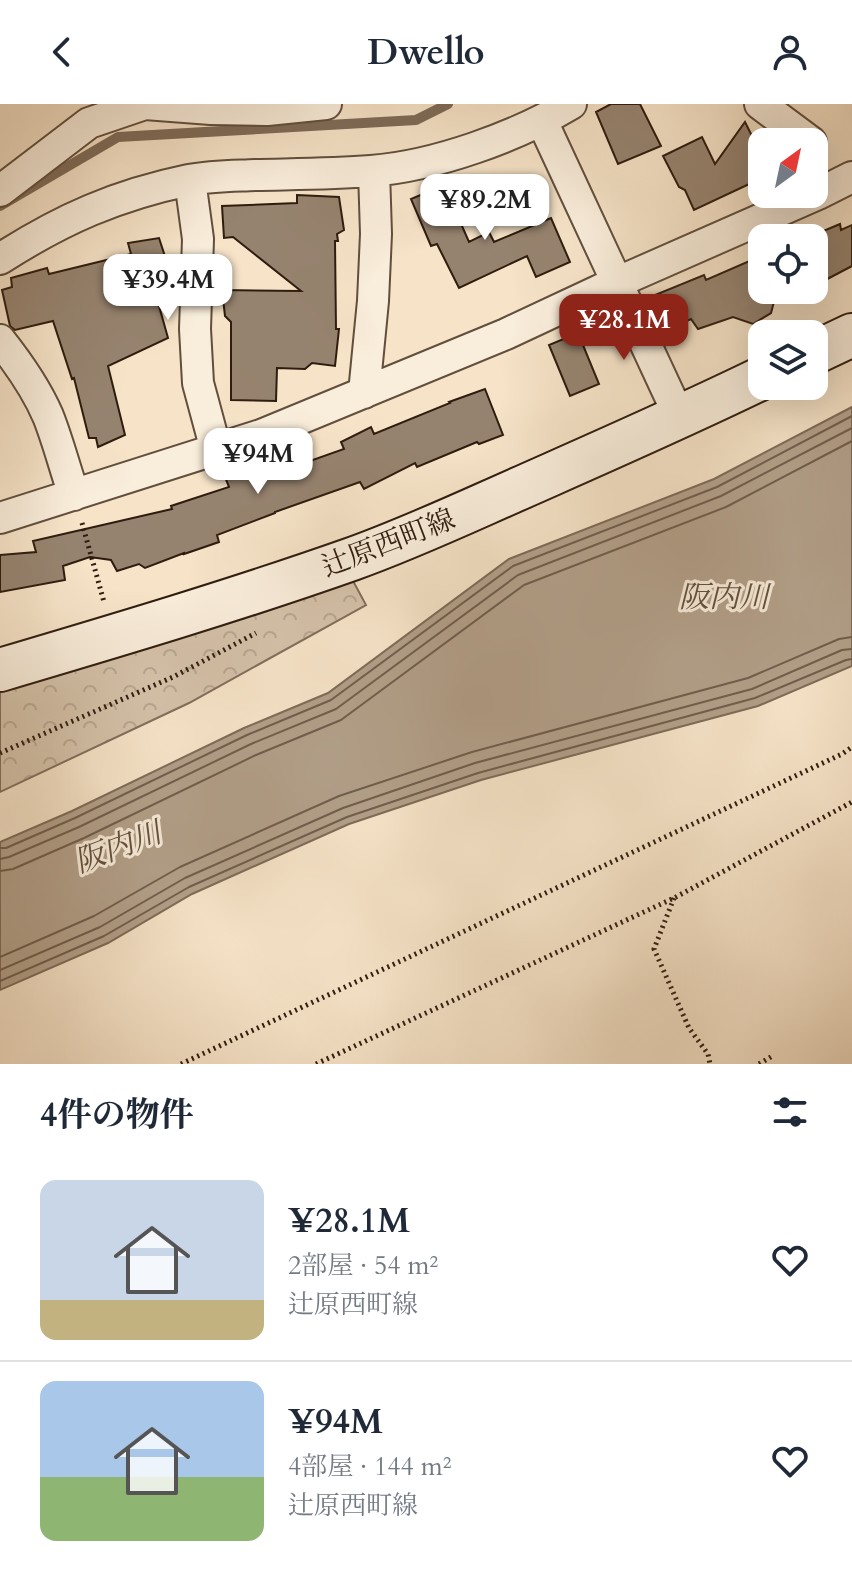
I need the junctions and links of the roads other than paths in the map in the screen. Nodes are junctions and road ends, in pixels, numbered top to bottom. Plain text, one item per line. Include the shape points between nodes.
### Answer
1 (326, 104) edge
2 (571, 104) edge
3 (760, 104) edge
4 (137, 107) edge
5 (542, 121) junction
6 (792, 128) edge
7 (828, 156) edge
8 (374, 171) junction
9 (850, 178) edge
10 (190, 180) junction
11 (0, 191) edge
12 (0, 259) edge
13 (617, 283) junction
14 (852, 335) edge
15 (0, 340) edge
16 (828, 346) edge
17 (748, 385) edge
18 (364, 393) junction
19 (680, 418) junction
20 (216, 450) junction
21 (74, 495) junction
22 (0, 518) edge
23 (0, 670) edge

1 - 4 street via 267,110
2 - 5 street
3 - 6 street
4 - 11 street via 89,123
5 - 8 street via 442,157
5 - 13 street
7 - 9 street
8 - 10 street
8 - 18 street via 374,288
9 - 13 street
10 - 12 street via 92,208
10 - 20 street via 198,239 198,383
13 - 18 street
13 - 19 street
14 - 16 main road
15 - 21 street via 48,417
17 - 19 main road, 辻原西町線
18 - 20 street
19 - 23 main road, 辻原西町線 via 352,559
20 - 21 street
21 - 22 street

